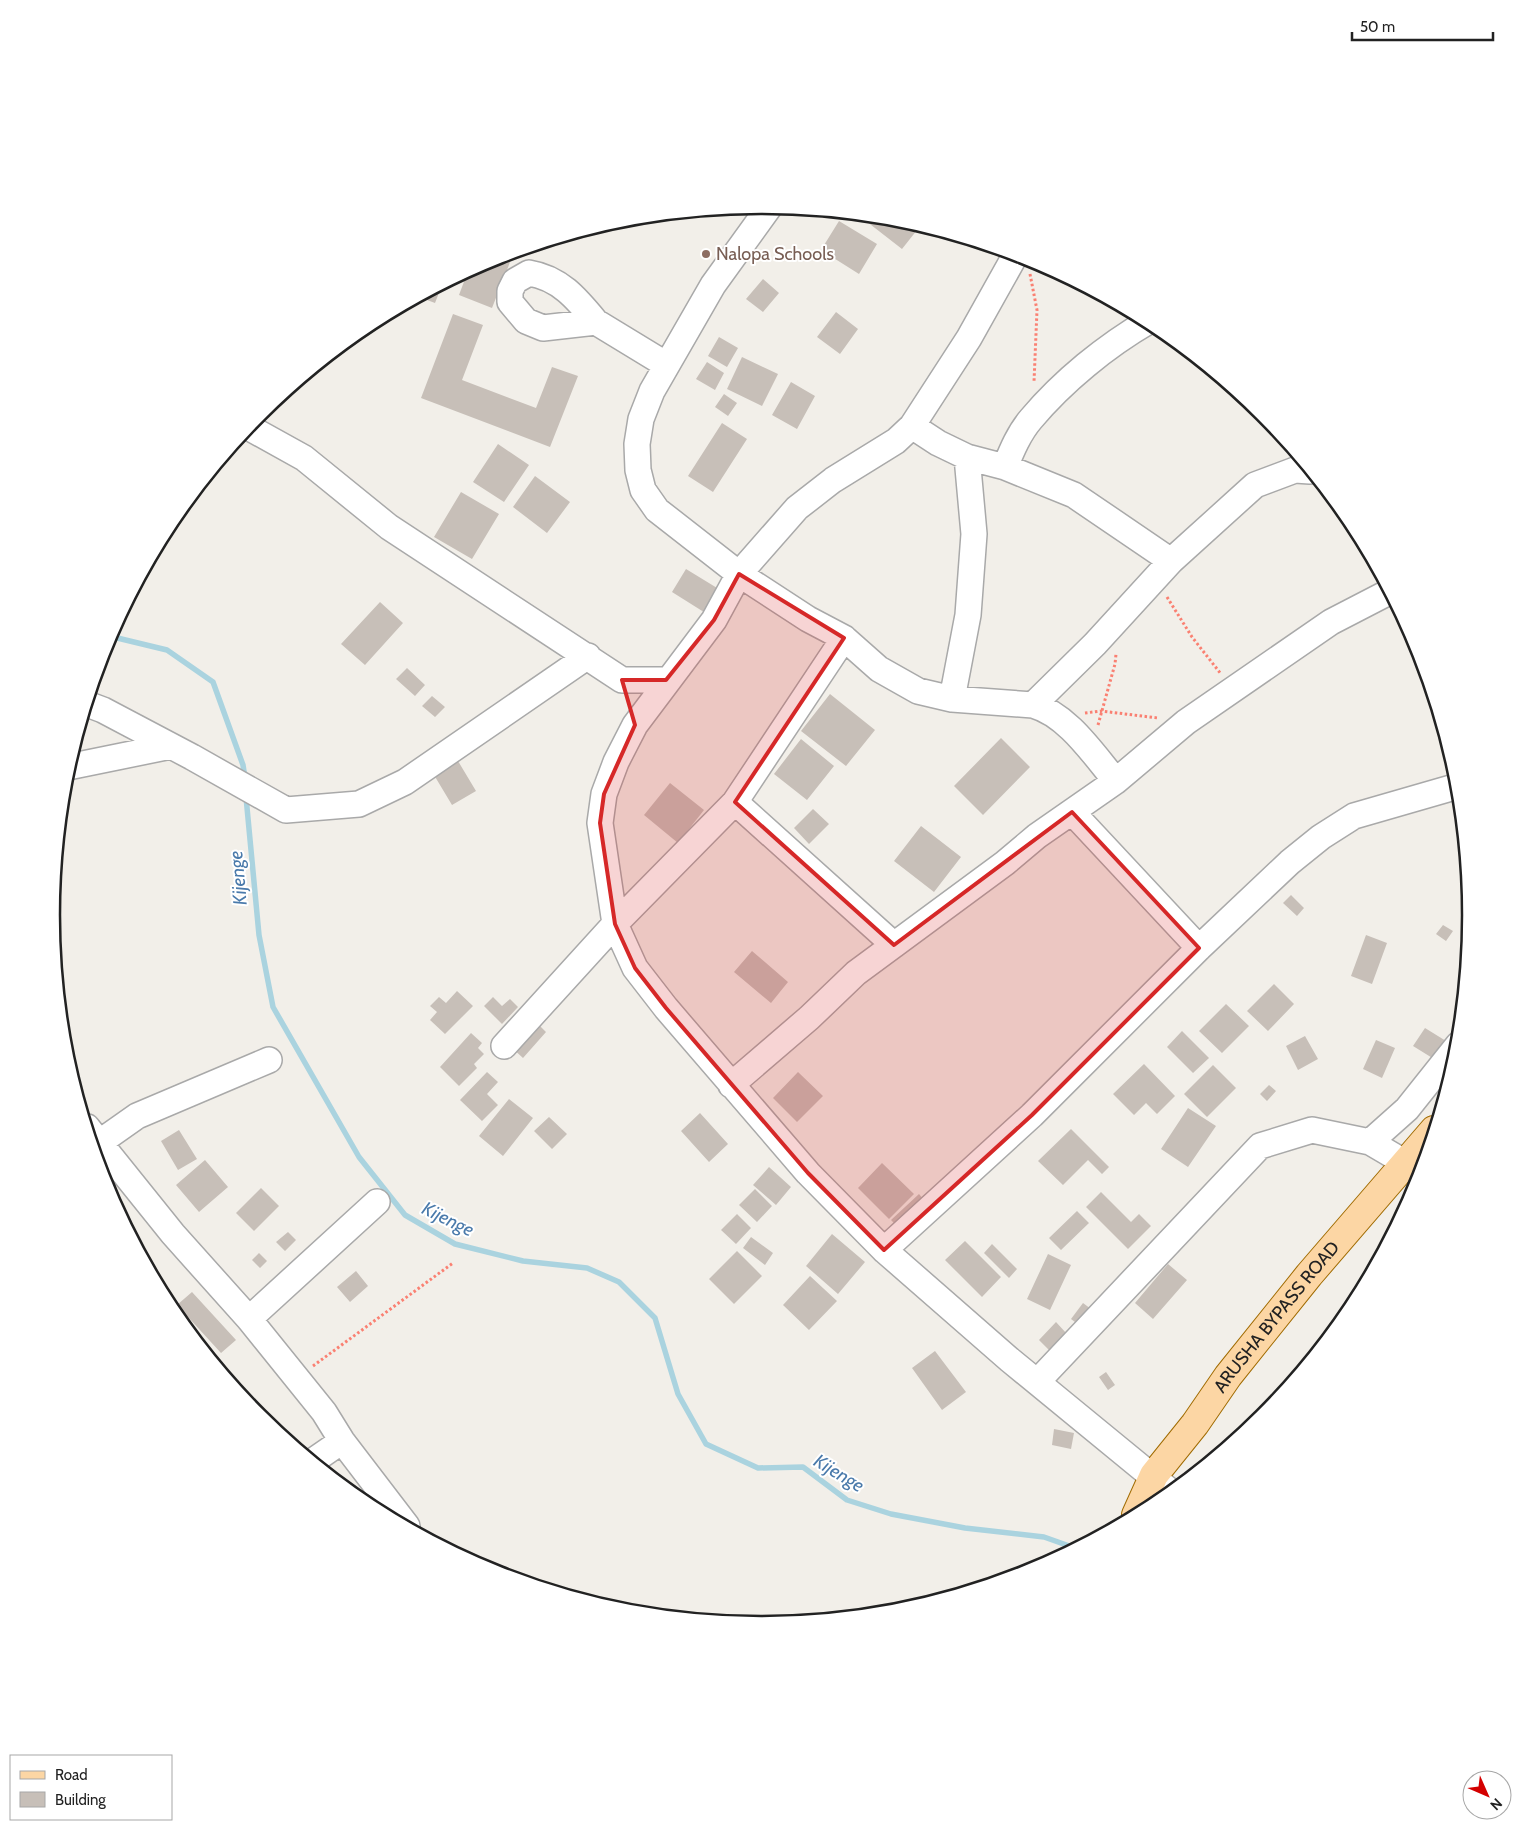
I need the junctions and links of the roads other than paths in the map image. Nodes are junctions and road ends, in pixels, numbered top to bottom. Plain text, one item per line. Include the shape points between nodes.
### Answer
1 (764, 214) edge
2 (1020, 264) edge
3 (596, 322) dead end
4 (1141, 326) edge
5 (666, 364) junction
6 (912, 426) junction
7 (254, 431) edge
8 (967, 457) junction
9 (1005, 466) junction
10 (1302, 470) edge
11 (1136, 538) junction
12 (1162, 570) junction
13 (739, 574) junction
14 (1384, 594) edge
15 (1137, 598) junction
16 (844, 638) junction
17 (588, 656) junction
18 (622, 680) junction
19 (666, 680) junction
20 (952, 699) junction
21 (1032, 705) junction
22 (92, 706) edge
23 (635, 725) junction
24 (181, 752) junction
25 (76, 766) edge
26 (1116, 782) junction
27 (1451, 788) edge
28 (734, 802) junction
29 (1072, 812) junction
30 (615, 924) junction
31 (894, 945) junction
32 (1199, 948) junction
33 (504, 1046) dead end
34 (1447, 1058) edge
35 (269, 1060) dead end
36 (731, 1084) junction
37 (96, 1138) edge
38 (1370, 1142) junction
39 (99, 1145) edge
40 (1413, 1167) edge
41 (377, 1202) dead end
42 (884, 1250) junction
43 (249, 1319) junction
44 (1037, 1382) junction
45 (342, 1440) junction
46 (318, 1458) edge
47 (1163, 1484) edge
48 (1152, 1496) edge
49 (398, 1515) edge

1 - 5 street via 713,285
2 - 6 street
3 - 5 street
4 - 9 street via 1118,339 1030,420
5 - 13 street via 649,398 636,444 643,490 657,510
6 - 8 street via 938,444
6 - 13 street via 896,441 833,480 797,508
7 - 17 street via 304,458 389,527
8 - 9 street
8 - 20 street via 974,534 968,615
9 - 11 street via 1074,495
10 - 12 street via 1295,470 1255,485
11 - 12 street
11 - 15 street via 1141,565
12 - 15 street
13 - 16 street
13 - 19 street via 714,620
14 - 26 street via 1331,622 1186,722
15 - 21 street
16 - 20 street via 879,668 918,691
16 - 28 street
17 - 18 street
17 - 24 street via 405,782 359,804 286,810
18 - 19 street
18 - 23 street
19 - 23 street
20 - 21 street
21 - 26 street via 1058,717
22 - 24 street
23 - 30 street via 604,794 600,823
24 - 25 street
26 - 29 street
27 - 32 street via 1354,816 1290,862
28 - 30 street
28 - 31 street
29 - 31 street
29 - 32 street
30 - 33 street
30 - 36 street via 635,968
31 - 36 street via 856,973
32 - 42 street via 1032,1114
34 - 38 street via 1407,1109
35 - 37 street via 137,1116
36 - 42 street via 808,1174
38 - 40 street
38 - 44 street via 1312,1130 1260,1146
39 - 43 street
40 - 47 main road, ARUSHA BYPASS ROAD via 1228,1376 1195,1424
41 - 43 street
42 - 44 street
43 - 45 street via 324,1412
44 - 47 street
45 - 46 street
45 - 49 street
47 - 48 main road, ARUSHA BYPASS ROAD

